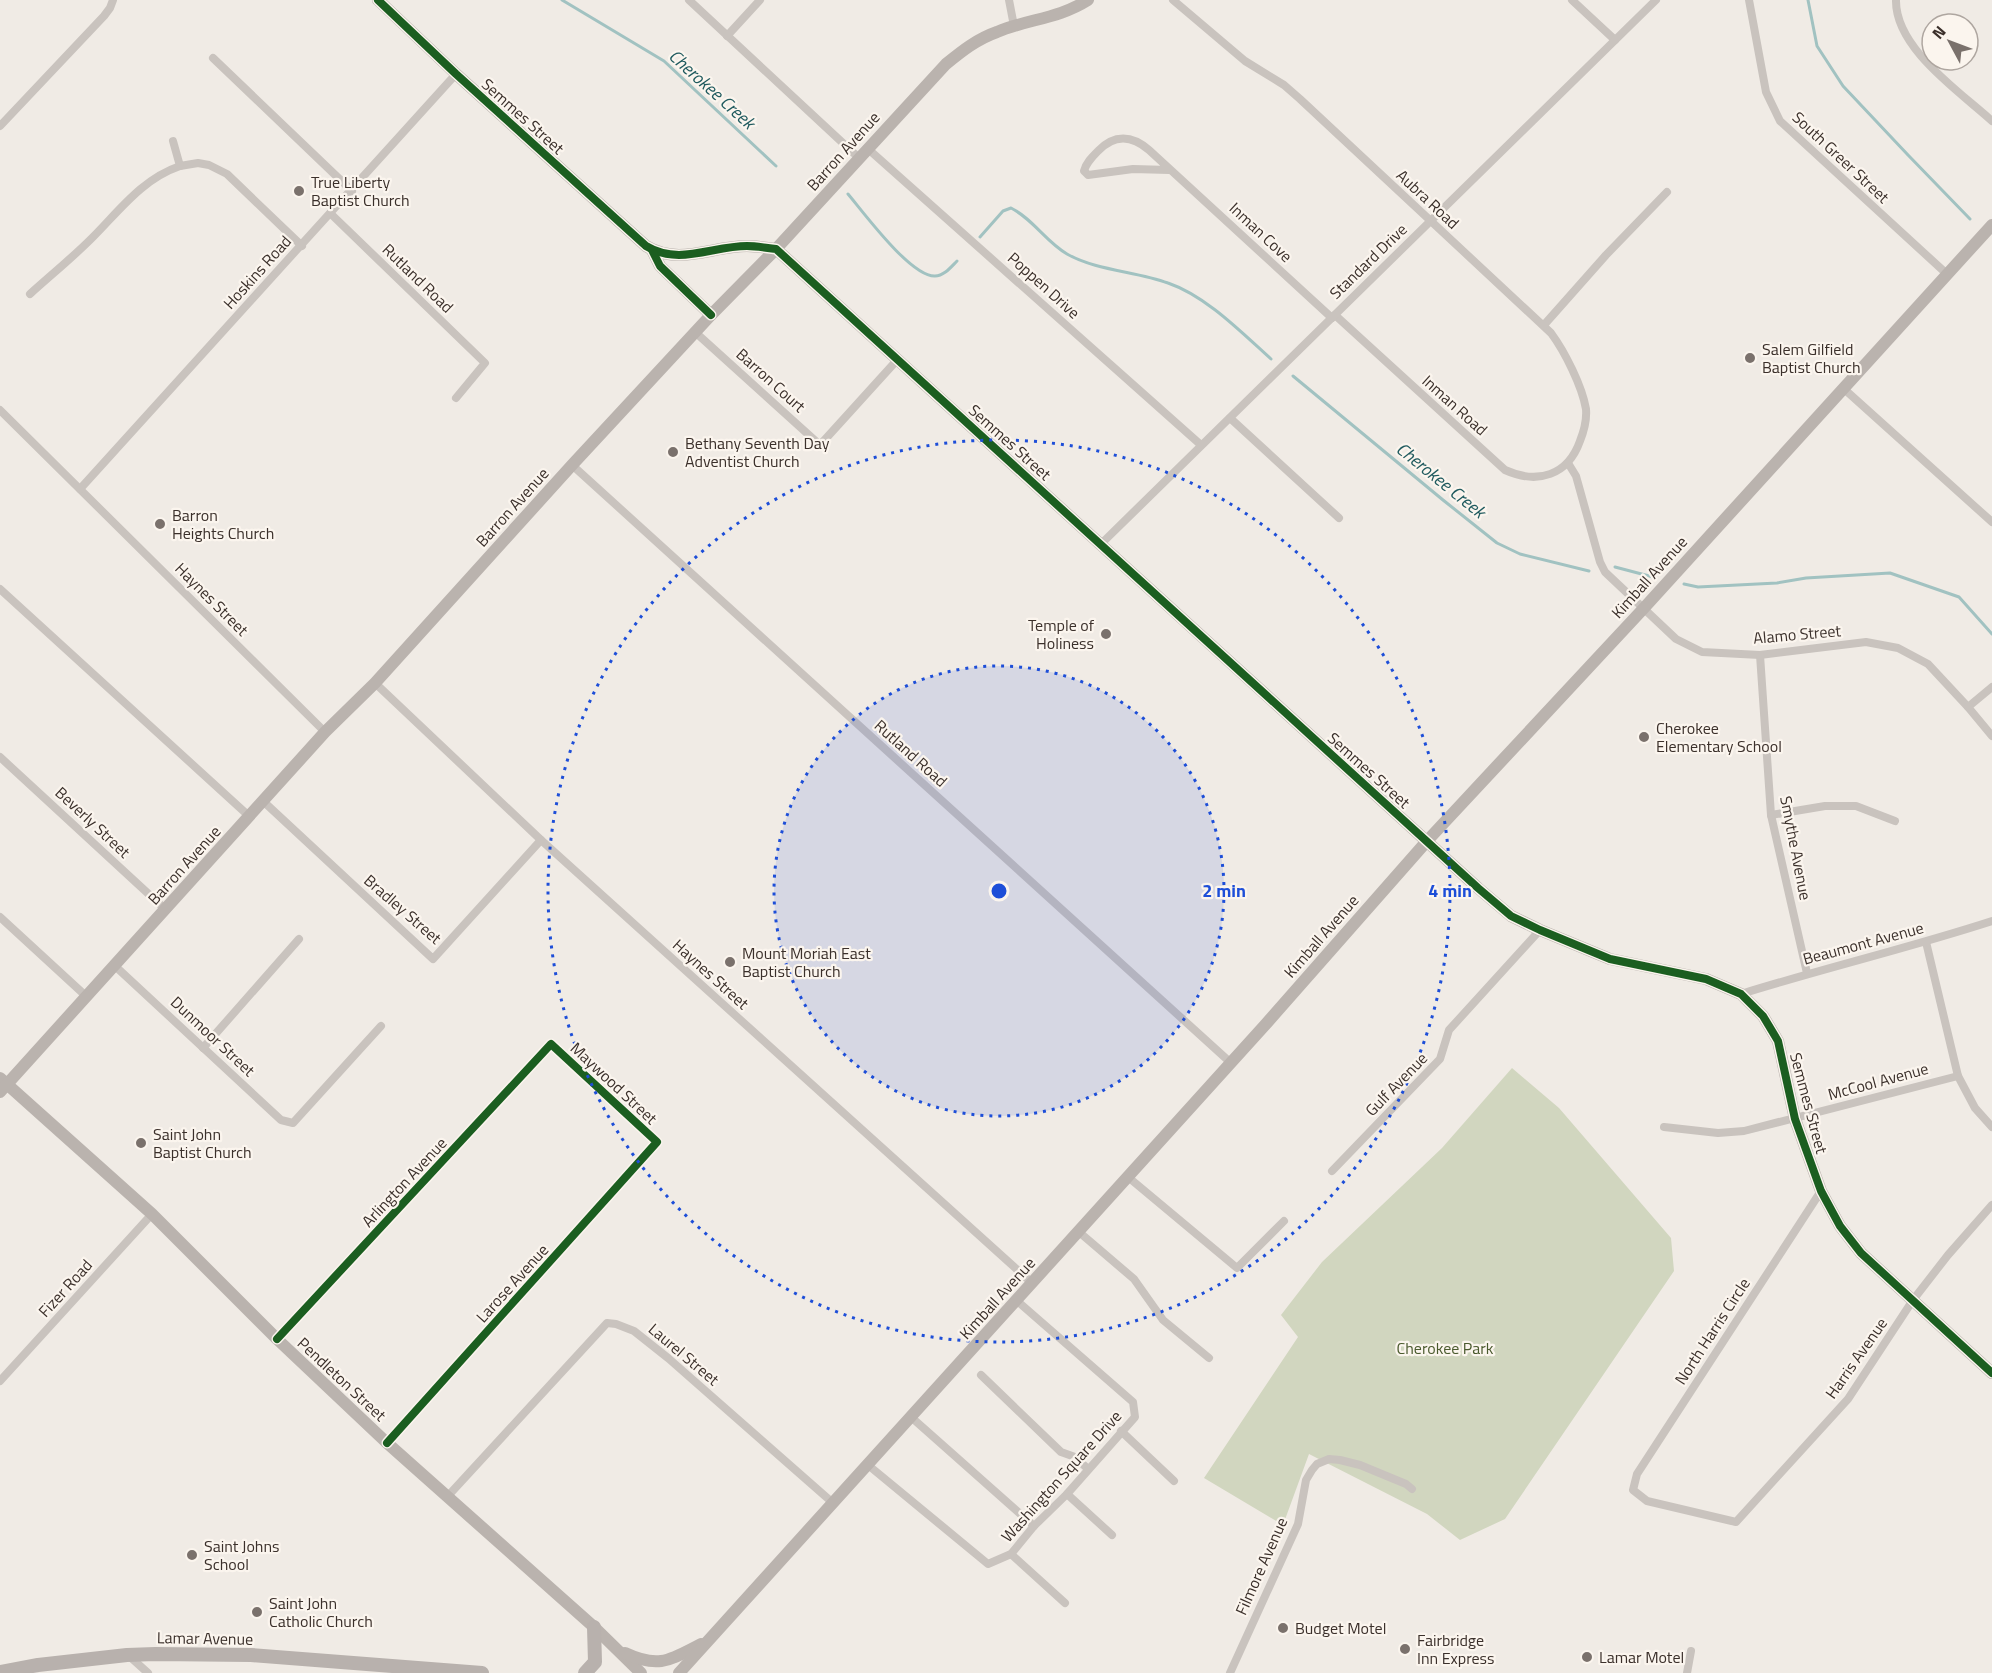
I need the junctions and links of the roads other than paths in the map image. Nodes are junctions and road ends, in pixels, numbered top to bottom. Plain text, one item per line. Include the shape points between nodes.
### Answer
1 (113, 0) edge
2 (689, 0) edge
3 (760, 0) edge
4 (1009, 0) edge
5 (1088, 0) edge
6 (1173, 0) edge
7 (1572, 0) edge
8 (1656, 0) edge
9 (1749, 0) edge
10 (1896, 0) edge
11 (384, 2) edge
12 (1014, 26) junction
13 (727, 36) junction
14 (1615, 40) junction
15 (213, 58) dead end
16 (456, 74) junction
17 (1992, 121) edge
18 (0, 126) edge
19 (173, 141) dead end
20 (863, 153) junction
21 (180, 166) junction
22 (1169, 170) junction
23 (351, 191) junction
24 (1667, 192) dead end
25 (331, 214) junction
26 (1430, 222) junction
27 (1992, 225) edge
28 (302, 246) junction
29 (776, 249) junction
30 (652, 250) junction
31 (1948, 275) junction
32 (30, 294) dead end
33 (711, 315) junction
34 (1334, 316) junction
35 (1544, 325) junction
36 (695, 332) junction
37 (898, 358) junction
38 (1843, 388) junction
39 (456, 398) dead end
40 (0, 410) edge
41 (1230, 418) junction
42 (1201, 445) junction
43 (1568, 463) junction
44 (572, 465) junction
45 (80, 489) junction
46 (1339, 518) dead end
47 (1992, 522) edge
48 (1101, 544) junction
49 (0, 589) edge
50 (1644, 608) junction
51 (1760, 655) junction
52 (375, 683) junction
53 (1992, 687) edge
54 (1968, 707) junction
55 (325, 732) junction
56 (1992, 736) edge
57 (0, 757) edge
58 (264, 802) junction
59 (1771, 816) junction
60 (250, 817) junction
61 (1895, 821) dead end
62 (541, 840) junction
63 (1427, 841) junction
64 (166, 910) junction
65 (0, 917) edge
66 (1992, 921) edge
67 (1540, 930) junction
68 (299, 939) dead end
69 (1926, 942) junction
70 (115, 966) junction
71 (1808, 973) junction
72 (1740, 994) junction
73 (87, 997) junction
74 (381, 1026) dead end
75 (551, 1044) joint
76 (202, 1048) junction
77 (1231, 1063) junction
78 (1958, 1076) junction
79 (2, 1085) edge
80 (1795, 1119) junction
81 (1664, 1127) dead end
82 (1992, 1127) edge
83 (657, 1142) joint
84 (1332, 1171) dead end
85 (1128, 1177) junction
86 (1821, 1191) junction
87 (1992, 1205) edge
88 (152, 1214) junction
89 (1284, 1221) dead end
90 (1078, 1232) junction
91 (1032, 1283) junction
92 (1016, 1300) junction
93 (1913, 1300) junction
94 (277, 1339) junction
95 (1209, 1358) dead end
96 (1992, 1372) edge
97 (981, 1375) dead end
98 (0, 1381) edge
99 (911, 1417) junction
100 (1121, 1431) junction
101 (387, 1443) junction
102 (868, 1464) junction
103 (1088, 1469) junction
104 (1174, 1481) dead end
105 (1412, 1489) dead end
106 (1067, 1494) junction
107 (447, 1497) junction
108 (833, 1503) junction
109 (1736, 1522) joint
110 (1034, 1526) junction
111 (1112, 1535) dead end
112 (1011, 1554) junction
113 (1065, 1603) dead end
114 (594, 1628) junction
115 (710, 1639) junction
116 (615, 1648) junction
117 (1691, 1651) dead end
118 (128, 1655) junction
119 (0, 1672) edge
120 (148, 1673) edge
121 (479, 1673) edge
122 (585, 1673) edge
123 (641, 1673) edge
124 (679, 1673) edge
125 (1230, 1673) edge
126 (1687, 1673) edge

1 - 18 street via 104,16
2 - 13 street, Poppen Drive
3 - 13 street
4 - 12 street
5 - 12 main road, Barron Avenue via 1062,14
6 - 26 street, Aubra Road via 1245,62 1284,85
7 - 14 street
8 - 14 street, Standard Drive
9 - 31 street, South Greer Street via 1766,92 1780,121
10 - 17 street via 1905,37 1923,59
11 - 16 main road, Semmes Street
12 - 20 main road, Barron Avenue via 978,40 953,57
13 - 20 street, Poppen Drive
14 - 26 street, Standard Drive
15 - 23 street
16 - 23 street, Hoskins Road
16 - 30 main road, Semmes Street
19 - 21 street
20 - 29 main road, Barron Avenue
20 - 42 street, Poppen Drive
21 - 28 street via 198,163 219,168
21 - 32 street via 139,189
22 - 22 street, Inman Cove via 1133,169 1088,175 1084,171 1102,147 1125,138 1144,145
22 - 34 street, Inman Cove
23 - 25 street, Hoskins Road
24 - 35 street
25 - 28 street, Hoskins Road
25 - 39 street, Rutland Road via 485,363
26 - 34 street, Standard Drive
26 - 35 street, Aubra Road
27 - 31 main road, Kimball Avenue
28 - 45 street, Hoskins Road
29 - 30 main road, Semmes Street via 747,246 684,256
29 - 33 main road, Barron Avenue
29 - 37 main road, Semmes Street
30 - 33 main road, Semmes Street via 660,266
31 - 38 main road, Kimball Avenue
33 - 36 main road, Barron Avenue
34 - 41 street, Standard Drive
34 - 43 street, Inman Road via 1505,470 1520,476 1547,476
35 - 43 street, Aubra Road via 1565,355 1586,411 1585,428
36 - 37 street, Barron Court via 820,445
36 - 44 main road, Barron Avenue
37 - 48 main road, Semmes Street
38 - 47 street
38 - 50 main road, Kimball Avenue
40 - 45 street, Haynes Street
41 - 42 street, Standard Drive
41 - 46 street
42 - 48 street, Standard Drive
43 - 50 street, Alamo Street via 1576,476 1605,572
44 - 52 main road, Barron Avenue
44 - 77 street, Rutland Road
45 - 55 street, Haynes Street
48 - 63 main road, Semmes Street
49 - 60 street
50 - 51 street, Alamo Street via 1676,639 1702,652
50 - 63 main road, Kimball Avenue
51 - 54 street, Alamo Street via 1866,642 1898,648 1928,664
51 - 59 street, Smythe Avenue
52 - 55 main road, Barron Avenue
52 - 62 street, Haynes Street
53 - 54 street
54 - 56 street, Alamo Street
55 - 58 main road, Barron Avenue
57 - 64 street, Beverly Street
58 - 60 main road, Barron Avenue
58 - 62 street, Bradley Street via 433,959
59 - 61 street via 1825,806 1856,806
59 - 71 street, Smythe Avenue
60 - 64 main road, Barron Avenue
62 - 91 street, Haynes Street
63 - 67 main road, Semmes Street via 1511,916
63 - 77 main road, Kimball Avenue
64 - 70 main road, Barron Avenue
65 - 73 street
66 - 69 street, Beaumont Avenue
67 - 72 main road, Semmes Street via 1610,959 1706,979
67 - 84 street, Gulf Avenue via 1449,1030 1440,1059
68 - 76 street
69 - 71 street, Beaumont Avenue
69 - 78 street
70 - 73 main road, Barron Avenue
70 - 76 street, Dunmoor Street
71 - 72 street, Beaumont Avenue
72 - 80 main road, Semmes Street via 1762,1016 1778,1041
73 - 79 main road, Barron Avenue
74 - 76 street, Dunmoor Street via 293,1123 281,1120
75 - 83 street, Maywood Street
75 - 94 street, Arlington Avenue
77 - 85 main road, Kimball Avenue
78 - 80 street, McCool Avenue
78 - 82 street via 1974,1108
79 - 88 main road, Pendleton Street
80 - 81 street, McCool Avenue via 1718,1133
80 - 86 main road, Semmes Street
83 - 101 street, Larose Avenue
85 - 89 street via 1237,1268
85 - 90 main road, Kimball Avenue
86 - 93 main road, Semmes Street via 1840,1227 1861,1253
86 - 109 street, North Harris Circle via 1637,1474 1633,1490 1647,1501
87 - 93 street, Harris Avenue
88 - 94 main road, Pendleton Street
88 - 98 street, Fizer Road
90 - 91 main road, Kimball Avenue
90 - 95 street via 1134,1279 1163,1320
91 - 92 main road, Kimball Avenue
92 - 99 main road, Kimball Avenue
92 - 100 street, Washington Square Drive via 1133,1402 1135,1417
93 - 96 main road, Semmes Street
93 - 109 street, Harris Avenue via 1848,1400
94 - 101 main road, Pendleton Street
97 - 103 street via 1061,1452 1075,1457
99 - 102 main road, Kimball Avenue
99 - 110 street
100 - 103 street, Washington Square Drive
100 - 104 street
101 - 107 main road, Pendleton Street
102 - 108 main road, Kimball Avenue
102 - 112 street, Washington Square Drive via 988,1564
103 - 106 street, Washington Square Drive
105 - 125 street, Filmore Avenue via 1360,1465 1329,1459 1317,1464 1306,1480 1298,1524
106 - 110 street, Washington Square Drive
106 - 111 street
107 - 108 street, Laurel Street via 607,1323 634,1331 668,1358
107 - 114 main road, Pendleton Street
108 - 115 main road, Kimball Avenue
110 - 112 street, Washington Square Drive
112 - 113 street
114 - 116 main road, Pendleton Street
114 - 122 main road via 595,1662
115 - 116 main road via 652,1663
115 - 124 main road, Kimball Avenue
116 - 123 main road, Pendleton Street
117 - 126 street
118 - 119 main road, Lamar Avenue
118 - 120 street
118 - 121 main road, Lamar Avenue via 251,1655

